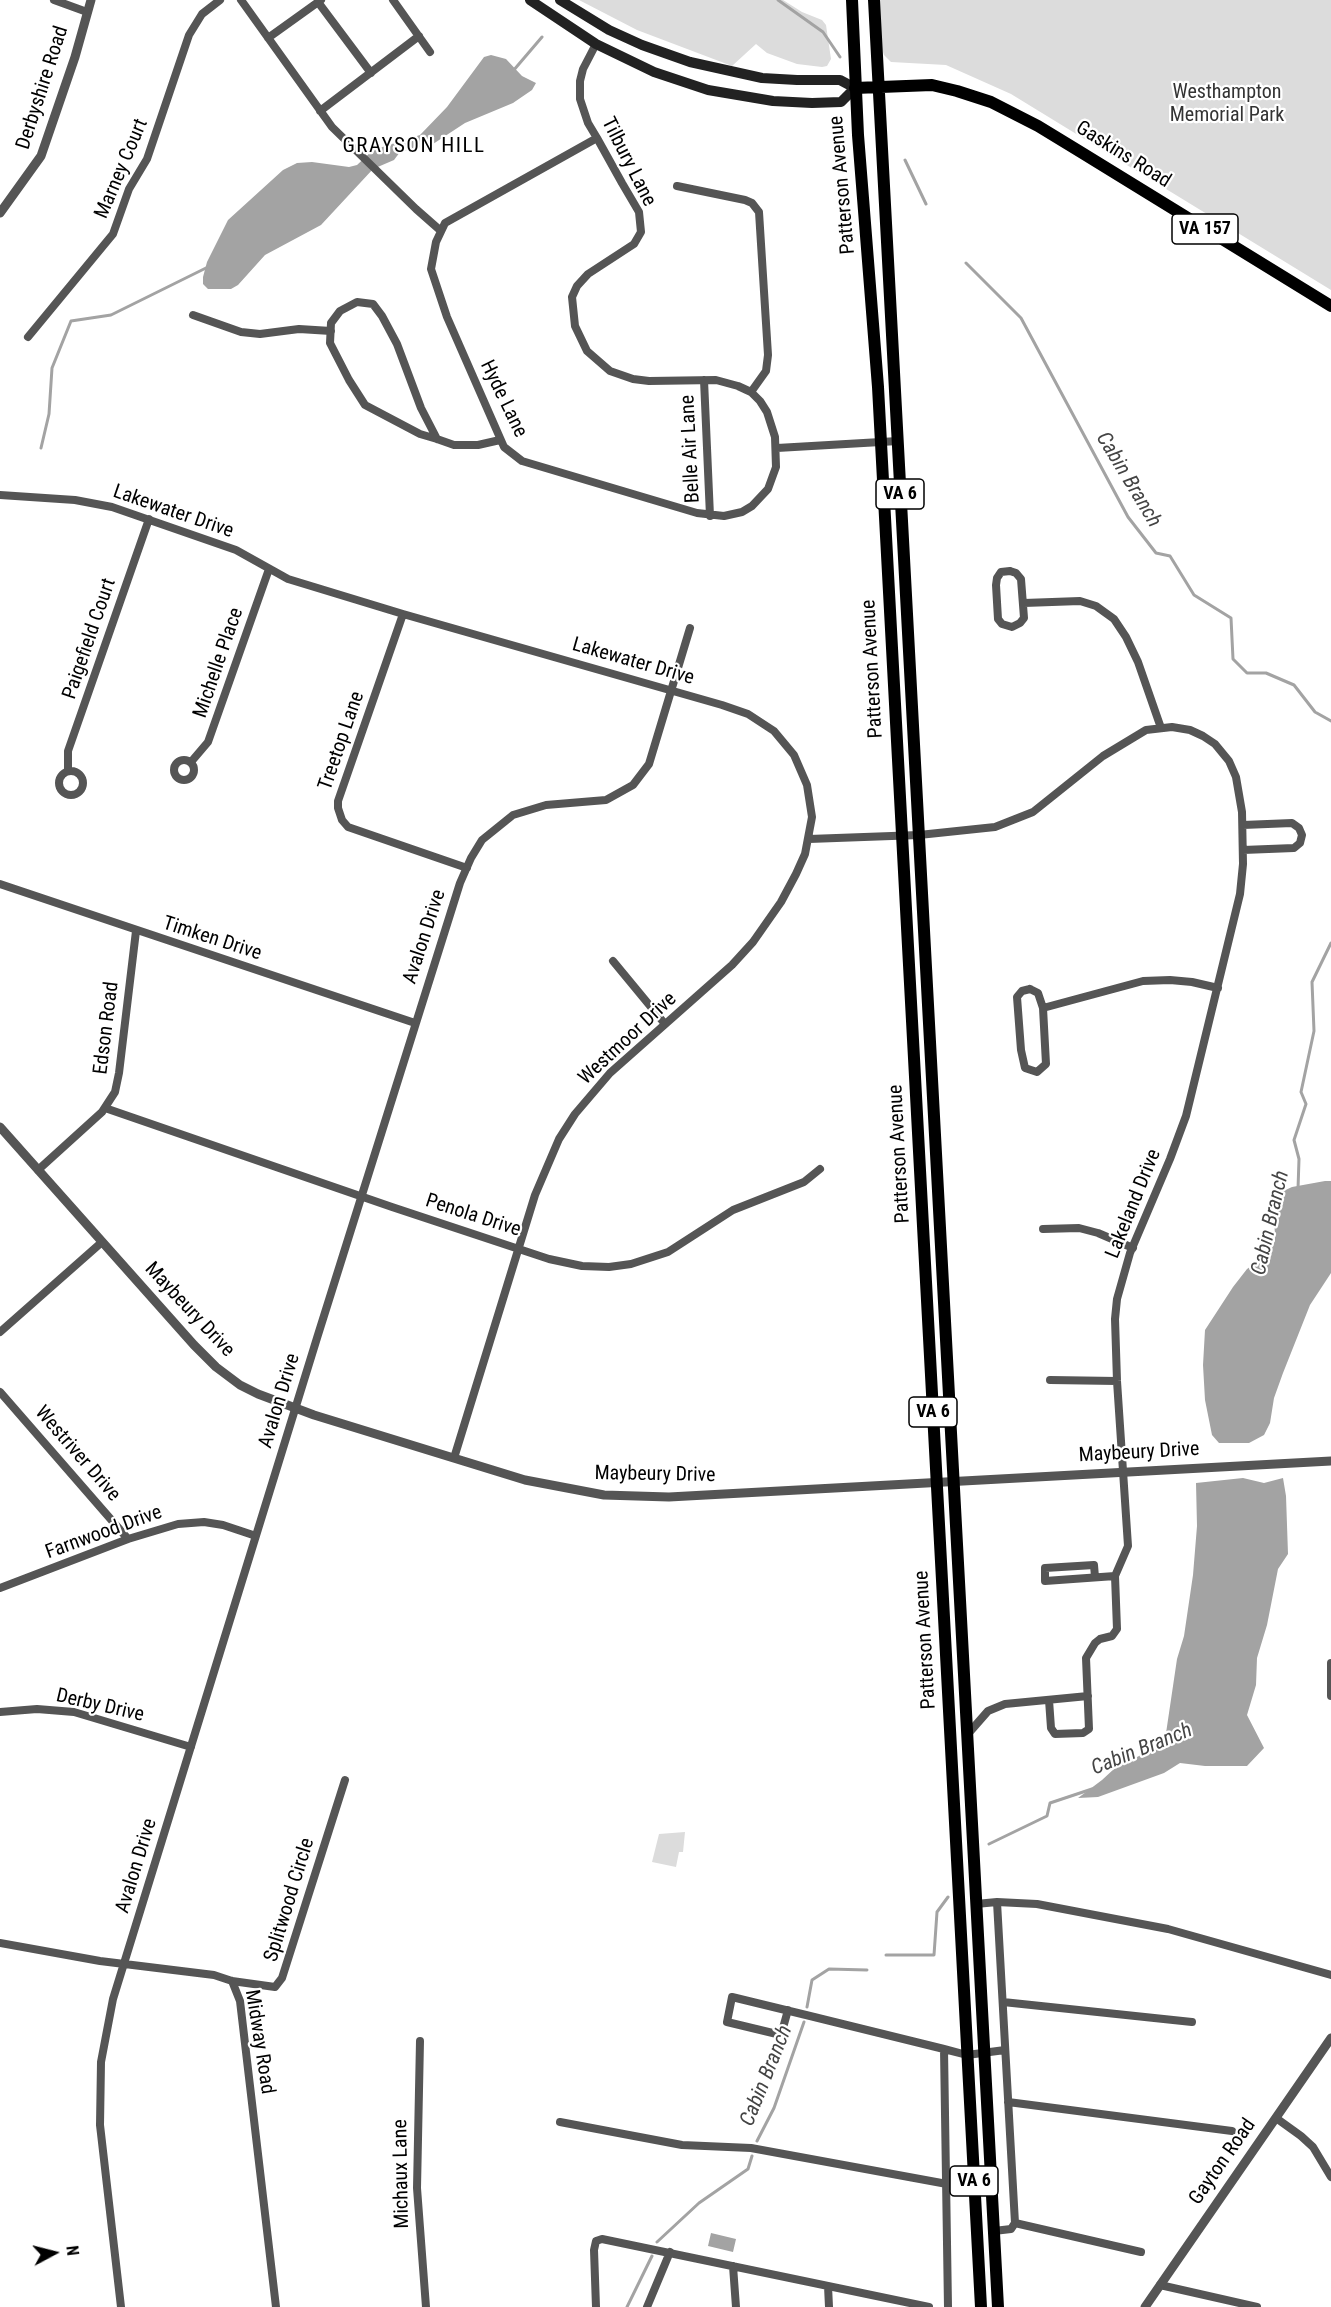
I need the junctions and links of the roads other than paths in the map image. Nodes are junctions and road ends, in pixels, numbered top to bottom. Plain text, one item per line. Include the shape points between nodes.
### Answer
1 (54, 0) edge
2 (91, 0) edge
3 (220, 0) edge
4 (241, 0) edge
5 (393, 0) edge
6 (530, 0) edge
7 (560, 0) edge
8 (852, 0) edge
9 (874, 0) edge
10 (320, 1) edge
11 (87, 12) junction
12 (419, 36) junction
13 (268, 38) junction
14 (596, 44) junction
15 (430, 52) dead end
16 (370, 73) junction
17 (878, 87) junction
18 (855, 88) junction
19 (320, 111) junction
20 (597, 138) junction
21 (677, 186) dead end
22 (0, 213) edge
23 (441, 231) junction
24 (1331, 306) edge
25 (193, 315) dead end
26 (331, 331) junction
27 (28, 337) dead end
28 (704, 380) junction
29 (752, 392) junction
30 (437, 439) junction
31 (500, 440) junction
32 (898, 441) junction
33 (881, 442) junction
34 (777, 448) junction
35 (0, 495) edge
36 (710, 516) junction
37 (149, 519) junction
38 (269, 569) junction
39 (1024, 603) junction
40 (404, 614) junction
41 (690, 628) dead end
42 (671, 691) junction
43 (1161, 728) junction
44 (191, 762) dead end
45 (68, 771) dead end
46 (1243, 825) junction
47 (919, 835) junction
48 (902, 836) junction
49 (809, 839) junction
50 (1243, 850) junction
51 (466, 868) junction
52 (0, 884) edge
53 (136, 932) junction
54 (613, 961) dead end
55 (1218, 988) junction
56 (1043, 1008) junction
57 (415, 1023) junction
58 (665, 1023) junction
59 (105, 1108) junction
60 (0, 1127) edge
61 (820, 1169) dead end
62 (38, 1170) junction
63 (361, 1196) junction
64 (1043, 1229) dead end
65 (102, 1242) junction
66 (519, 1248) junction
67 (1134, 1248) junction
68 (0, 1332) edge
69 (1050, 1380) dead end
70 (1117, 1382) junction
71 (0, 1392) edge
72 (296, 1408) junction
73 (454, 1458) junction
74 (1331, 1461) edge
75 (1122, 1472) junction
76 (937, 1481) junction
77 (954, 1481) junction
78 (256, 1536) junction
79 (128, 1539) junction
80 (1115, 1576) junction
81 (1095, 1577) junction
82 (0, 1588) edge
83 (1331, 1663) edge
84 (1088, 1696) junction
85 (1331, 1696) edge
86 (1049, 1700) junction
87 (0, 1712) edge
88 (967, 1735) junction
89 (191, 1747) junction
90 (345, 1780) dead end
91 (998, 1902) junction
92 (976, 1904) junction
93 (0, 1943) edge
94 (123, 1963) junction
95 (1331, 1975) edge
96 (232, 1981) junction
97 (1003, 2002) junction
98 (788, 2010) junction
99 (1192, 2022) dead end
100 (1331, 2038) edge
101 (420, 2041) dead end
102 (944, 2049) junction
103 (1005, 2050) junction
104 (984, 2052) junction
105 (967, 2055) junction
106 (1008, 2102) junction
107 (1276, 2118) junction
108 (560, 2122) dead end
109 (1232, 2132) dead end
110 (1331, 2177) edge
111 (946, 2184) junction
112 (974, 2191) junction
113 (1015, 2223) junction
114 (994, 2231) junction
115 (670, 2252) junction
116 (1141, 2252) dead end
117 (733, 2266) junction
118 (1160, 2285) junction
119 (828, 2286) junction
120 (121, 2307) edge
121 (276, 2307) edge
122 (426, 2307) edge
123 (596, 2307) edge
124 (647, 2307) edge
125 (736, 2307) edge
126 (829, 2307) edge
127 (929, 2307) edge
128 (948, 2307) edge
129 (981, 2307) edge
130 (998, 2307) edge
131 (1145, 2307) edge
132 (1257, 2307) edge

1 - 11 street
2 - 11 street, Derbyshire Road
3 - 27 street, Marney Court via 202,14 189,35 147,159 129,189 113,234
4 - 13 street
5 - 12 street
6 - 14 main road
7 - 18 main road via 609,30 690,62 754,76 840,80
8 - 18 main road, Patterson Avenue / VA 6
9 - 17 main road, Patterson Avenue / VA 6
10 - 13 street
10 - 16 street
11 - 22 street, Derbyshire Road via 41,156
12 - 15 street
12 - 16 street
13 - 19 street
14 - 18 main road via 671,78 747,98 841,102
14 - 20 street, Tilbury Lane via 583,69 580,99
16 - 19 street
17 - 18 main road, VA 157
17 - 24 main road, Gaskins Road / VA 157 via 945,87 1006,109
17 - 32 main road, Patterson Avenue / VA 6
18 - 33 main road, Patterson Avenue / VA 6
19 - 23 street via 351,147
20 - 23 street via 467,210
20 - 28 street, Tilbury Lane via 639,212 641,232 634,244 588,274 577,286 572,297 575,326 587,351 610,371 649,381
21 - 29 street via 746,200 759,212 768,363
23 - 31 street, Hyde Lane via 431,269 447,317
25 - 26 street via 241,332
26 - 30 street via 330,343 365,405
26 - 30 street via 331,323 340,311 357,302 373,304 397,344
28 - 29 street, Tilbury Lane via 726,382
28 - 36 street, Belle Air Lane
29 - 34 street via 767,412
30 - 31 street via 454,445
31 - 36 street, Hyde Lane via 522,461
32 - 33 street
32 - 47 main road, Patterson Avenue / VA 6
33 - 34 street
33 - 48 main road, Patterson Avenue / VA 6
34 - 36 street, Hyde Lane via 772,477 761,498 732,516
35 - 37 street, Lakewater Drive via 75,500
37 - 38 street, Lakewater Drive via 236,550
37 - 45 street, Paigefield Court via 68,751
38 - 40 street, Lakewater Drive via 288,579
38 - 44 street, Michelle Place via 208,742
39 - 39 street via 1020,623 1008,627 1000,622 996,585 1001,572 1016,573 1021,579
39 - 43 street via 1080,601 1096,606 1114,619 1143,672
40 - 42 street, Lakewater Drive
40 - 51 street, Treetop Lane via 338,808 348,826
41 - 42 street, Avalon Drive
42 - 49 street, Lakewater Drive via 748,714 774,732 794,755 807,785 812,817
42 - 51 street, Avalon Drive via 649,764 633,785 606,800 546,806 513,815 482,840
43 - 46 street, Lakeland Drive via 1190,730 1222,753 1236,777
43 - 47 street via 1146,730 1103,756 1033,812 995,827
46 - 50 street, Lakeland Drive
46 - 50 street via 1292,823 1302,835 1300,843 1291,849
47 - 48 street
47 - 77 main road, Patterson Avenue / VA 6
48 - 49 street
48 - 76 main road, Patterson Avenue / VA 6
49 - 58 street, Westmoor Drive via 782,902 753,942
50 - 55 street, Lakeland Drive via 1240,894
51 - 57 street, Avalon Drive
52 - 53 street, Timken Drive
53 - 57 street, Timken Drive
53 - 59 street, Edson Road via 120,1073
54 - 58 street
55 - 56 street via 1170,980 1143,981
55 - 67 street, Lakeland Drive via 1186,1116
56 - 56 street via 1034,990 1019,993 1023,1065 1032,1072 1046,1064
57 - 63 street, Avalon Drive
58 - 66 street, Westmoor Drive via 610,1073 575,1114 545,1168
59 - 62 street, Edson Road
59 - 63 street, Penola Drive
60 - 62 street, Maybeury Drive
61 - 66 street, Penola Drive via 804,1182 733,1210 684,1244 652,1259 609,1267 582,1266
62 - 65 street, Maybeury Drive
63 - 66 street, Penola Drive
63 - 72 street, Avalon Drive
64 - 67 street via 1079,1228
65 - 68 street
65 - 72 street, Maybeury Drive via 216,1367 249,1389
66 - 73 street, Westmoor Drive
67 - 70 street, Lakeland Drive via 1117,1299
69 - 70 street
70 - 75 street, Lakeland Drive
71 - 79 street, Westriver Drive
72 - 73 street, Maybeury Drive
72 - 78 street, Avalon Drive
73 - 76 street, Maybeury Drive via 550,1486 636,1497
74 - 75 street, Maybeury Drive
75 - 77 street, Maybeury Drive
75 - 80 street, Lakeland Drive via 1128,1546
76 - 77 street, Maybeury Drive
76 - 105 main road, Patterson Avenue / VA 6
77 - 88 main road, Patterson Avenue / VA 6
78 - 79 street, Farnwood Drive via 204,1522 178,1524
78 - 89 street, Avalon Drive
79 - 82 street, Farnwood Drive
80 - 81 street
80 - 84 street, Lakeland Drive via 1117,1629 1112,1636 1095,1643 1088,1653
81 - 81 street via 1094,1565 1045,1568 1045,1581
83 - 85 street
84 - 86 street
84 - 86 street, Lakeland Drive via 1089,1729 1083,1733 1052,1732
86 - 88 street via 1005,1704 993,1709
87 - 89 street, Derby Drive via 74,1712
88 - 92 main road, Patterson Avenue / VA 6
89 - 94 street, Avalon Drive
90 - 96 street, Splitwood Circle via 282,1978 275,1987
91 - 92 street
91 - 95 street via 1037,1905 1168,1929
91 - 97 street
92 - 104 main road, Patterson Avenue / VA 6
93 - 94 street, Midway Road
94 - 96 street, Midway Road
94 - 120 street, Avalon Drive via 106,2032 99,2085 104,2175
96 - 121 street, Midway Road via 240,2001
97 - 99 street
97 - 103 street
98 - 98 street via 732,1997 727,2022 781,2036
98 - 102 street
100 - 107 street, Gayton Road
101 - 122 street, Michaux Lane via 417,2188
102 - 105 street
102 - 111 street
103 - 104 street
103 - 106 street
104 - 105 street
104 - 114 main road, Patterson Avenue / VA 6
105 - 112 main road, Patterson Avenue / VA 6
106 - 109 street
106 - 113 street
107 - 110 street via 1312,2147
107 - 118 street, Gayton Road
108 - 111 street via 682,2145 751,2148
111 - 112 street
111 - 128 street
112 - 129 main road, Patterson Avenue / VA 6
113 - 114 street via 1011,2229
113 - 116 street
114 - 130 main road, Patterson Avenue / VA 6
115 - 117 street
115 - 123 street via 608,2239 596,2241
115 - 124 street
117 - 119 street
117 - 125 street
118 - 131 street, Gayton Road
118 - 132 street
119 - 126 street
119 - 127 street

